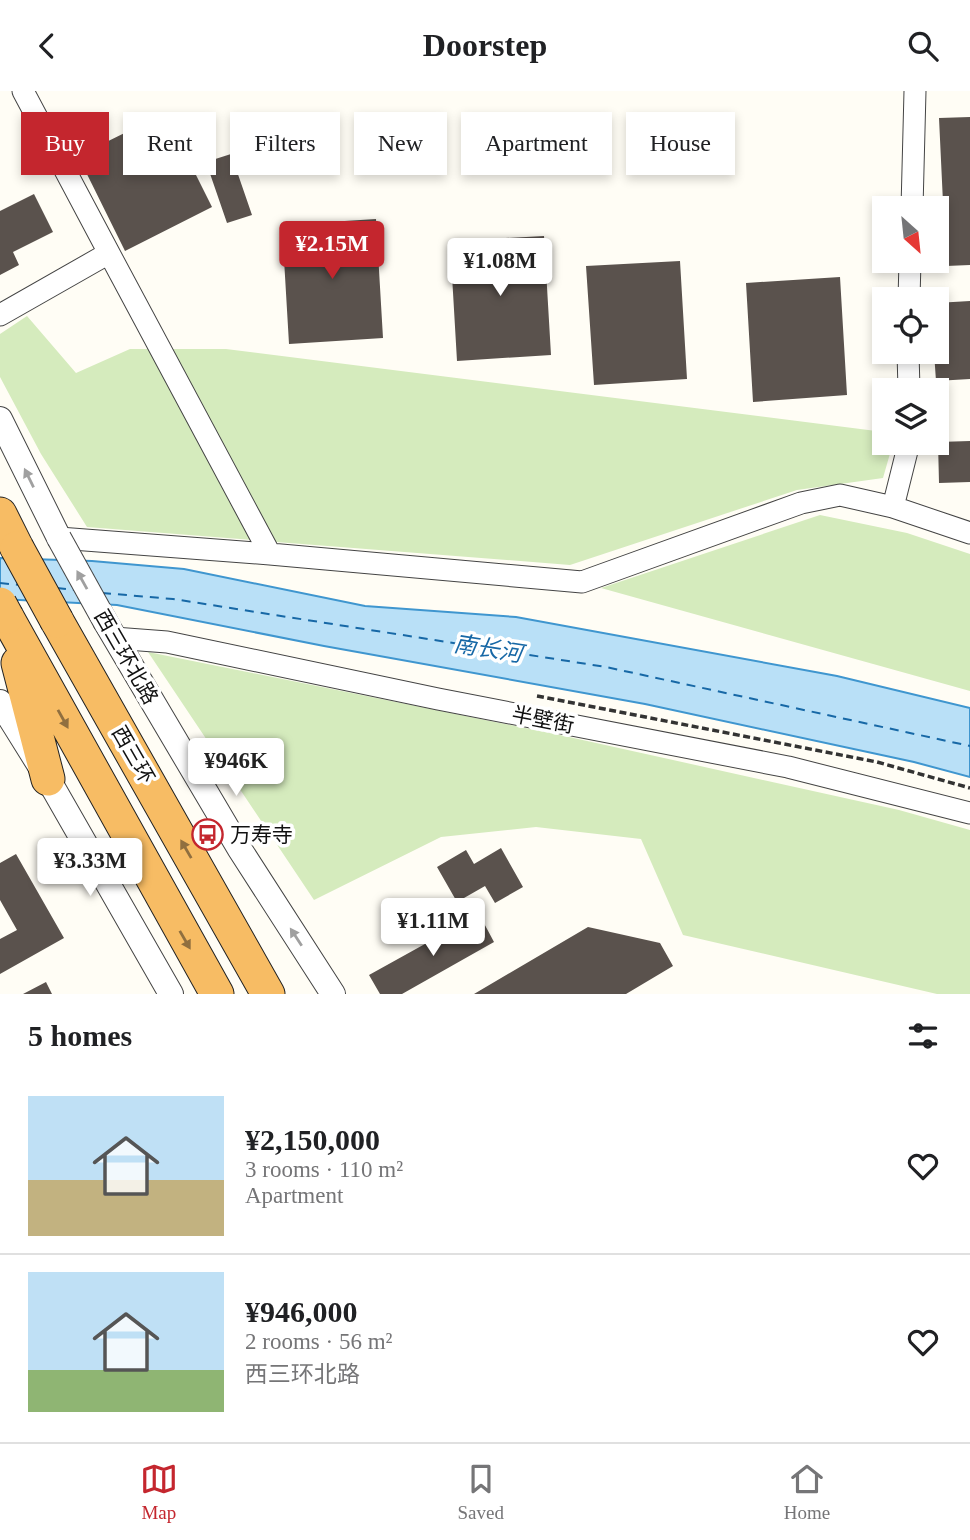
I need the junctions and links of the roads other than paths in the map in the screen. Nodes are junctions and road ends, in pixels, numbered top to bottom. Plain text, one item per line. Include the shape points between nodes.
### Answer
1 (23, 91) edge
2 (915, 91) edge
3 (912, 196) edge
4 (108, 253) junction
5 (0, 315) edge
6 (0, 419) edge
7 (906, 455) edge
8 (892, 507) junction
9 (0, 514) edge
10 (970, 533) edge
11 (8, 536) edge
12 (59, 538) junction
13 (270, 554) junction
14 (3, 610) edge
15 (110, 630) junction
16 (0, 702) edge
17 (48, 779) junction
18 (970, 813) edge
19 (171, 994) edge
20 (217, 994) edge
21 (268, 994) edge
22 (333, 994) edge

1 - 4 street
2 - 3 street
4 - 5 street
4 - 13 street
12 -> 6 street, 西三环北路
7 - 8 street
8 - 10 street
8 - 13 street via 840,495 801,503 582,582
9 - 11 highway, 西三环
21 -> 11 highway, 西三环, bridge
12 - 13 street
15 -> 12 street, 西三环北路, bridge
14 - 17 highway
14 -> 20 highway, 西三环
15 - 18 street, 半壁街 via 788,768
22 -> 15 street, 西三环北路 via 239,848
16 - 17 street
17 - 19 street

